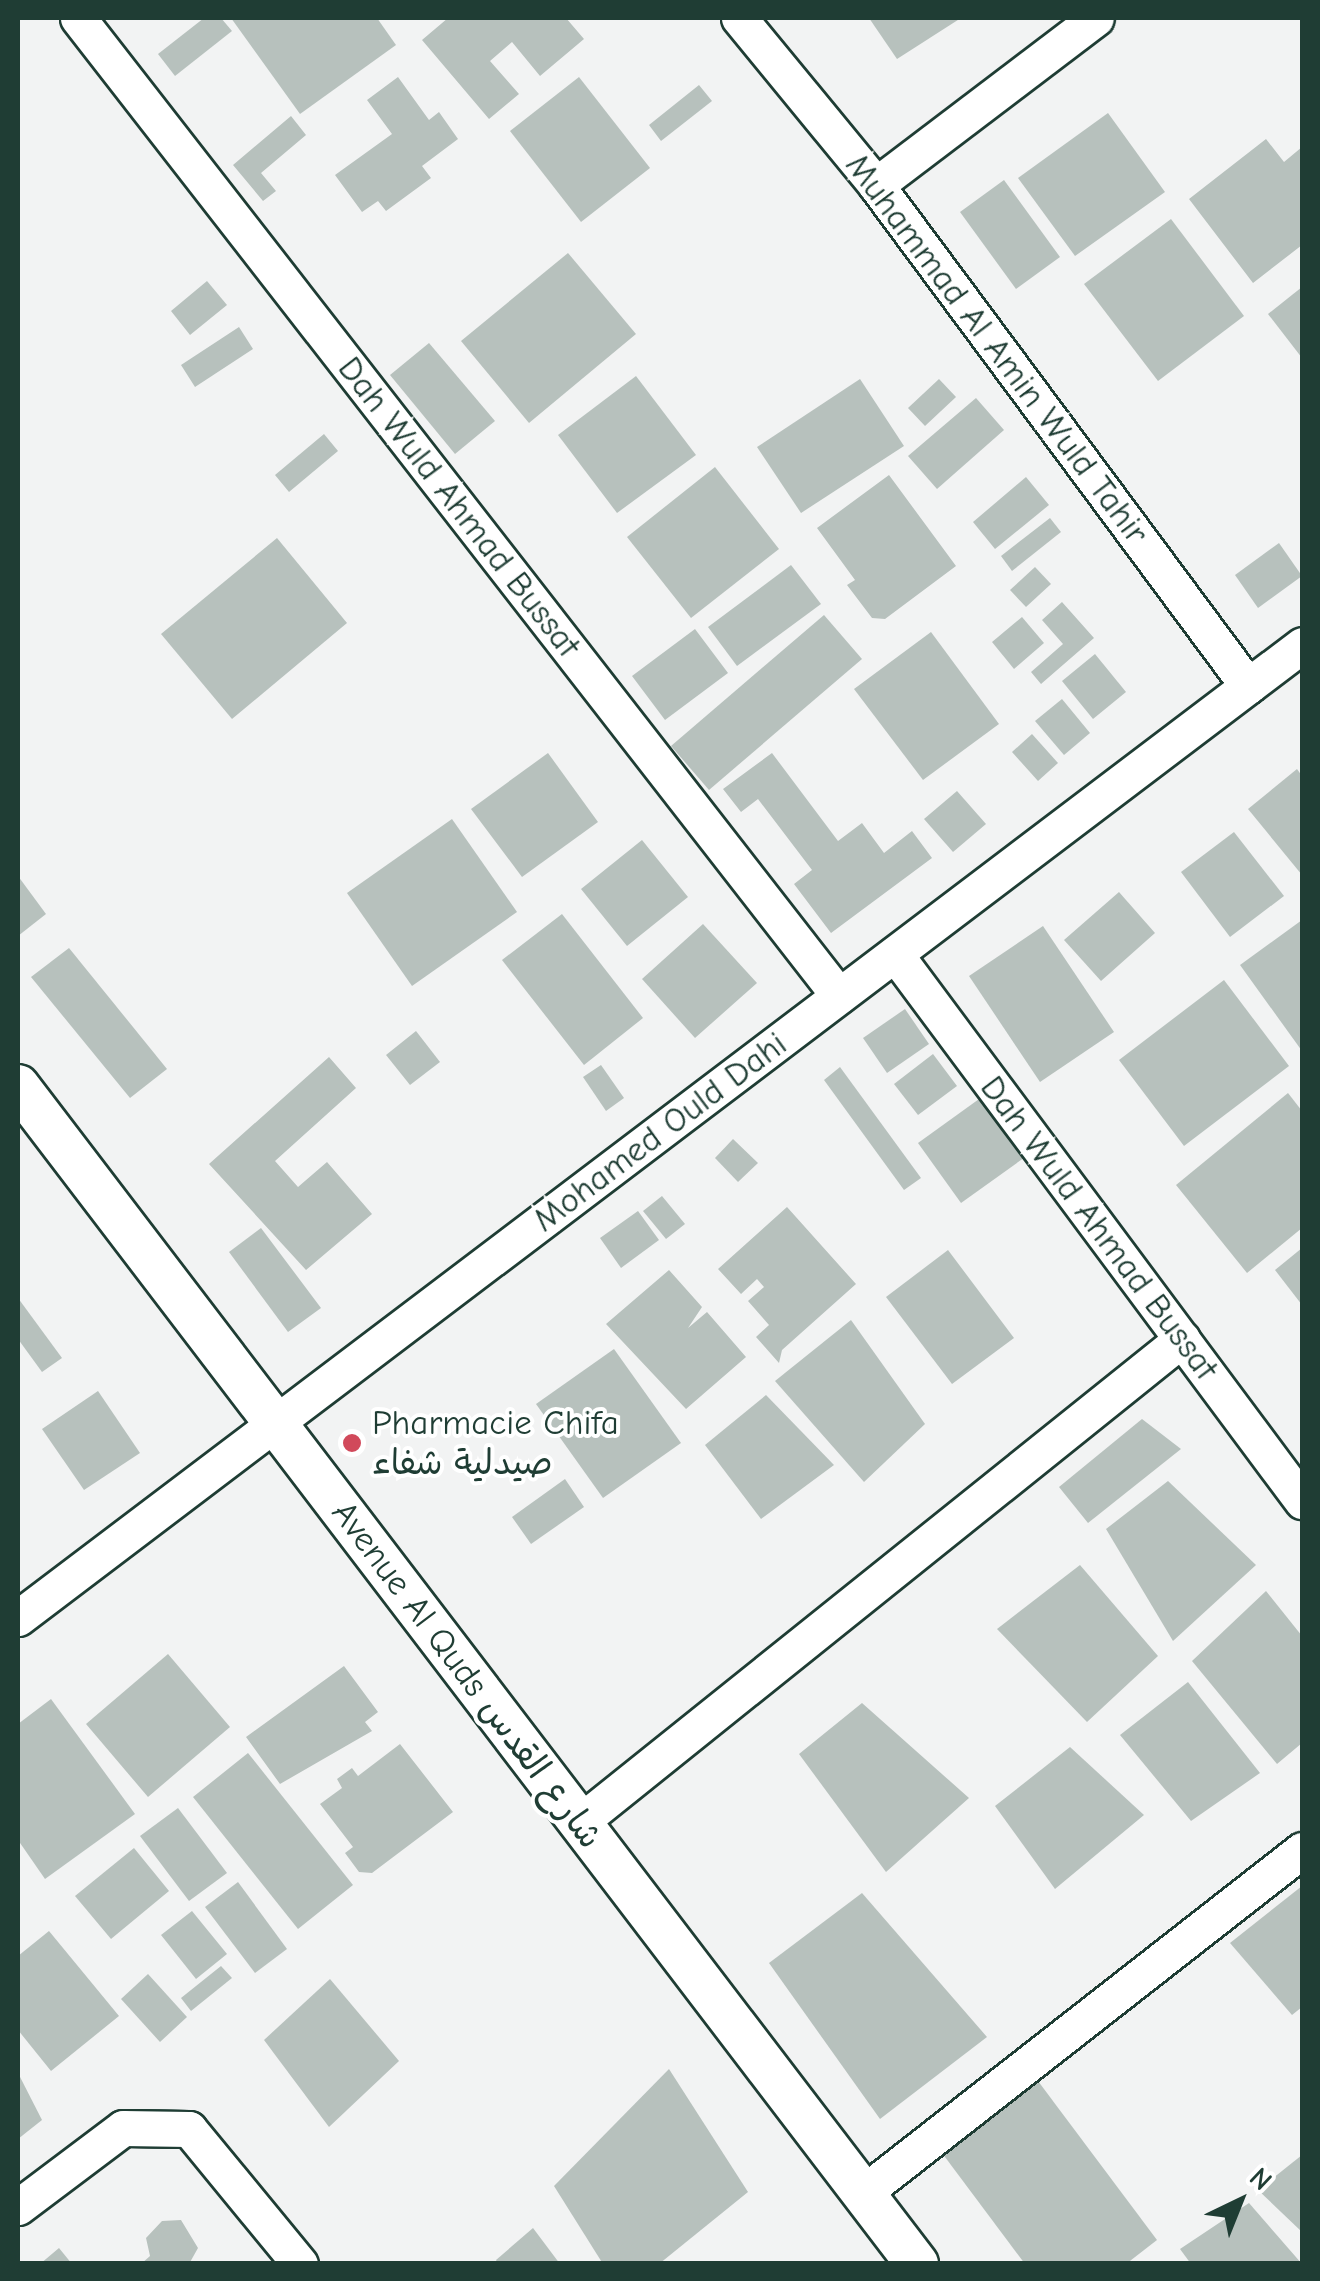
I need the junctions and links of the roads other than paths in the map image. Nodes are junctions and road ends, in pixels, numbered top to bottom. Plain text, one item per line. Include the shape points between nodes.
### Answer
1 (78, 18) edge
2 (739, 18) edge
3 (1096, 18) edge
4 (876, 185) junction
5 (1300, 653) edge
6 (1248, 686) junction
7 (895, 954) junction
8 (839, 996) junction
9 (18, 1086) edge
10 (1182, 1339) junction
11 (276, 1424) junction
12 (1302, 1502) edge
13 (18, 1618) edge
14 (580, 1822) junction
15 (1302, 1850) edge
16 (863, 2193) junction
17 (18, 2207) edge
18 (300, 2264) edge
19 (917, 2264) edge

1 - 8 street, Dah Wuld Ahmad Bussat
2 - 4 street, Muhammad Al Amin Wuld Tahir
3 - 4 street
4 - 6 street, Muhammad Al Amin Wuld Tahir
5 - 6 street, Mohamed Ould Dahi
6 - 7 street, Mohamed Ould Dahi
7 - 8 street, Mohamed Ould Dahi
7 - 10 street, Dah Wuld Ahmad Bussat
8 - 11 street, Mohamed Ould Dahi
9 - 11 street, Avenue Al Quds شارع القدس
10 - 12 street, Dah Wuld Ahmad Bussat
10 - 14 street
11 - 13 street, Mohamed Ould Dahi
11 - 14 street, Avenue Al Quds شارع القدس
14 - 16 street, Avenue Al Quds شارع القدس
15 - 16 street
16 - 19 street, Avenue Al Quds شارع القدس
17 - 18 street via 123,2128 189,2129

